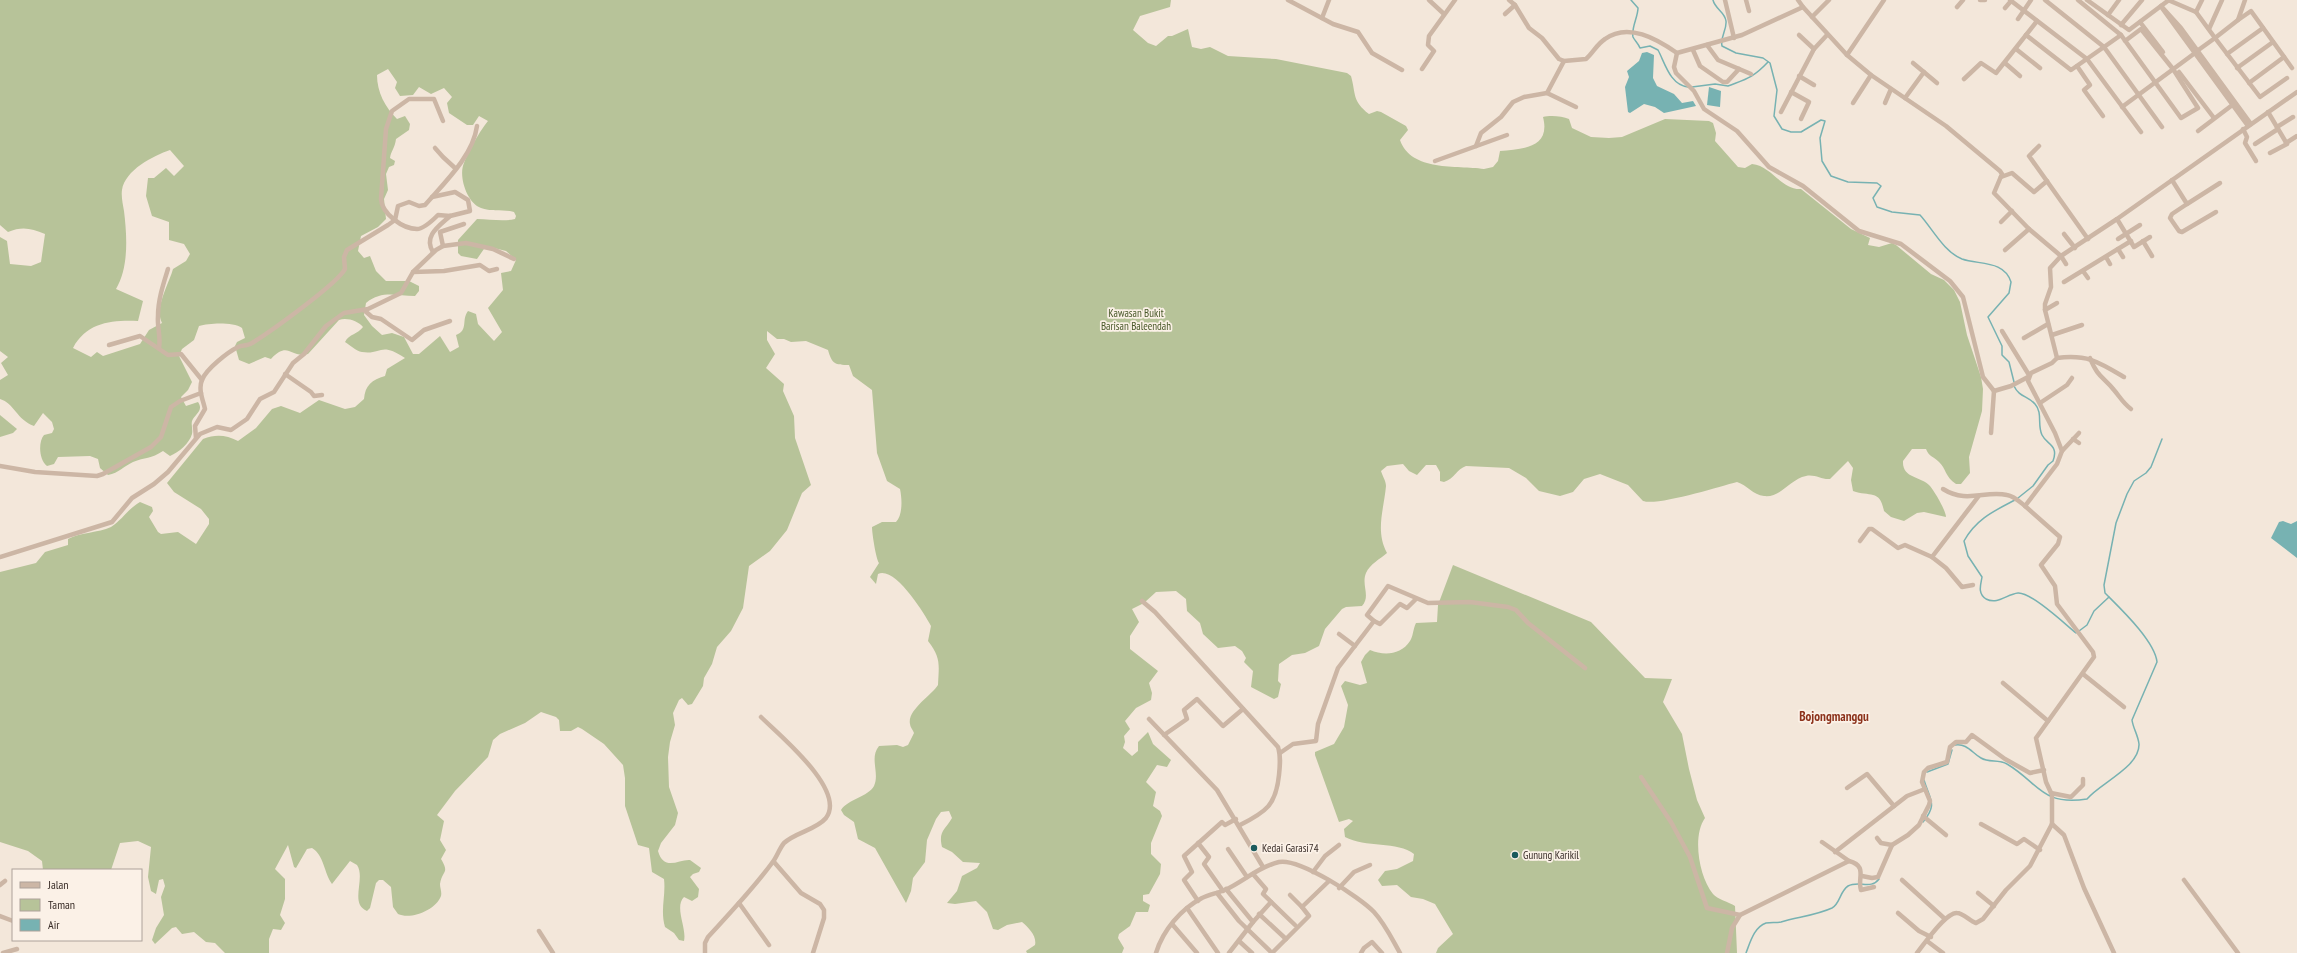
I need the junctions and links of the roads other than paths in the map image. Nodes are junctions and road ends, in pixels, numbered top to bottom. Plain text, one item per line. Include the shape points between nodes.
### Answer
1 (1288, 0) edge
2 (1330, 0) edge
3 (1429, 0) edge
4 (1455, 0) edge
5 (1509, 0) edge
6 (1725, 0) edge
7 (1746, 0) edge
8 (1798, 0) edge
9 (1829, 0) edge
10 (1884, 0) edge
11 (1963, 0) edge
12 (1980, 0) edge
13 (1986, 0) edge
14 (2010, 0) edge
15 (2031, 0) edge
16 (2045, 0) edge
17 (2078, 0) edge
18 (2087, 0) edge
19 (2119, 0) edge
20 (2142, 0) edge
21 (2169, 0) edge
22 (2202, 0) edge
23 (2222, 0) edge
24 (2245, 0) edge
25 (2094, 2) edge
26 (2181, 2) edge
27 (1516, 5) junction
28 (2161, 6) junction
29 (1803, 7) junction
30 (1957, 7) dead end
31 (2005, 8) dead end
32 (1749, 11) dead end
33 (2025, 11) junction
34 (2196, 12) junction
35 (1444, 14) junction
36 (1505, 14) dead end
37 (2108, 15) junction
38 (1812, 17) junction
39 (1322, 18) junction
40 (2018, 19) dead end
41 (2238, 20) junction
42 (2037, 21) junction
43 (2140, 22) junction
44 (2122, 25) junction
45 (2263, 28) junction
46 (2209, 29) junction
47 (1799, 35) dead end
48 (1827, 35) junction
49 (2121, 35) junction
50 (2026, 36) junction
51 (1734, 38) junction
52 (2215, 38) junction
53 (2125, 41) junction
54 (2273, 42) junction
55 (1707, 46) junction
56 (2104, 47) junction
57 (1814, 49) junction
58 (2016, 49) junction
59 (1693, 50) junction
60 (2196, 52) junction
61 (1676, 53) junction
62 (2227, 54) junction
63 (1847, 55) junction
64 (2284, 57) junction
65 (2087, 59) junction
66 (1564, 61) junction
67 (1913, 63) dead end
68 (2005, 63) junction
69 (2077, 66) junction
70 (2040, 68) dead end
71 (2174, 68) junction
72 (2237, 68) junction
73 (2292, 68) dead end
74 (1422, 69) dead end
75 (1739, 69) junction
76 (1402, 70) dead end
77 (1924, 72) junction
78 (1751, 74) dead end
79 (1870, 75) junction
80 (1799, 76) junction
81 (2020, 76) dead end
82 (2287, 78) dead end
83 (1964, 79) dead end
84 (1937, 82) dead end
85 (2154, 83) junction
86 (2249, 83) junction
87 (1814, 85) dead end
88 (1891, 89) junction
89 (1791, 92) junction
90 (2297, 92) edge
91 (1547, 93) junction
92 (2138, 95) junction
93 (1905, 98) junction
94 (1853, 103) dead end
95 (1885, 103) dead end
96 (2234, 103) junction
97 (1576, 107) dead end
98 (2122, 107) junction
99 (1781, 112) dead end
100 (2268, 112) junction
101 (2103, 116) dead end
102 (2293, 117) dead end
103 (2214, 118) junction
104 (1801, 119) dead end
105 (443, 121) dead end
106 (2250, 125) junction
107 (477, 126) dead end
108 (2162, 127) dead end
109 (2278, 128) junction
110 (2243, 129) junction
111 (2198, 131) dead end
112 (2141, 132) dead end
113 (1507, 135) dead end
114 (2297, 136) edge
115 (2286, 142) junction
116 (2255, 144) dead end
117 (1476, 146) junction
118 (2039, 146) dead end
119 (435, 148) dead end
120 (2270, 153) dead end
121 (1435, 161) dead end
122 (2256, 161) dead end
123 (455, 168) junction
124 (2001, 177) junction
125 (2172, 180) junction
126 (2047, 181) junction
127 (2220, 183) dead end
128 (431, 198) junction
129 (2187, 204) junction
130 (2012, 211) junction
131 (2216, 212) dead end
132 (450, 216) junction
133 (2117, 219) junction
134 (394, 220) junction
135 (2001, 222) dead end
136 (464, 224) dead end
137 (2140, 226) dead end
138 (2030, 229) junction
139 (2064, 234) dead end
140 (2126, 234) junction
141 (2150, 237) dead end
142 (2088, 239) junction
143 (2118, 239) dead end
144 (2131, 241) junction
145 (2143, 241) junction
146 (443, 246) junction
147 (2075, 248) junction
148 (2118, 249) junction
149 (2005, 250) dead end
150 (433, 252) junction
151 (2061, 256) junction
152 (2152, 256) dead end
153 (2106, 257) junction
154 (2123, 257) dead end
155 (514, 259) dead end
156 (2066, 264) dead end
157 (2110, 264) dead end
158 (168, 269) dead end
159 (497, 269) dead end
160 (2083, 270) junction
161 (413, 272) junction
162 (2088, 278) dead end
163 (2064, 282) dead end
164 (2057, 303) dead end
165 (364, 310) junction
166 (2045, 310) junction
167 (450, 321) dead end
168 (2048, 324) junction
169 (2082, 325) dead end
170 (2002, 331) dead end
171 (2052, 335) junction
172 (2024, 338) dead end
173 (109, 345) dead end
174 (159, 348) junction
175 (2057, 358) junction
176 (2090, 358) junction
177 (285, 374) junction
178 (2029, 376) junction
179 (2124, 377) dead end
180 (2072, 378) dead end
181 (202, 380) junction
182 (1994, 391) junction
183 (201, 393) junction
184 (322, 395) dead end
185 (2040, 403) junction
186 (2131, 409) dead end
187 (1991, 433) dead end
188 (2079, 433) dead end
189 (196, 438) junction
190 (2073, 439) junction
191 (2079, 443) dead end
192 (2062, 451) junction
193 (0, 466) edge
194 (1943, 489) dead end
195 (1978, 497) junction
196 (2025, 506) junction
197 (1860, 541) dead end
198 (1932, 557) junction
199 (0, 558) edge
200 (1973, 585) dead end
201 (1416, 599) junction
202 (1142, 601) dead end
203 (1374, 621) junction
204 (1339, 634) dead end
205 (1355, 646) junction
206 (1585, 668) dead end
207 (2083, 674) junction
208 (2003, 683) dead end
209 (2124, 707) dead end
210 (1243, 709) junction
211 (761, 717) dead end
212 (1149, 719) dead end
213 (2048, 721) junction
214 (1164, 735) junction
215 (1280, 753) junction
216 (2044, 770) junction
217 (1641, 777) dead end
218 (2083, 779) dead end
219 (1847, 788) dead end
220 (1925, 789) junction
221 (2052, 794) junction
222 (1894, 806) junction
223 (1925, 818) junction
224 (1236, 819) junction
225 (1981, 824) dead end
226 (2052, 824) junction
227 (1240, 825) junction
228 (1946, 835) dead end
229 (1877, 838) dead end
230 (1822, 842) dead end
231 (1198, 843) junction
232 (1339, 845) dead end
233 (1892, 845) junction
234 (1228, 849) dead end
235 (2040, 850) junction
236 (1835, 852) junction
237 (1848, 861) junction
238 (774, 862) junction
239 (1370, 865) dead end
240 (1263, 867) junction
241 (1313, 872) junction
242 (1253, 874) junction
243 (1247, 877) junction
244 (1861, 878) junction
245 (1902, 880) dead end
246 (2184, 880) dead end
247 (5, 881) dead end
248 (1328, 881) junction
249 (0, 885) edge
250 (1874, 887) dead end
251 (1339, 888) junction
252 (1225, 890) junction
253 (1218, 893) junction
254 (1978, 893) dead end
255 (1290, 895) dead end
256 (1198, 901) junction
257 (1270, 902) junction
258 (739, 903) junction
259 (1994, 906) junction
260 (1302, 907) junction
261 (1187, 908) junction
262 (1241, 908) junction
263 (1898, 913) dead end
264 (1234, 914) junction
265 (1259, 914) junction
266 (1740, 915) junction
267 (0, 916) edge
268 (1945, 919) junction
269 (12, 921) edge
270 (1253, 922) junction
271 (1172, 924) junction
272 (1295, 925) dead end
273 (1248, 930) junction
274 (539, 931) dead end
275 (1931, 937) junction
276 (1286, 940) junction
277 (1239, 941) junction
278 (1927, 941) junction
279 (769, 945) dead end
280 (17, 949) dead end
281 (3, 953) edge
282 (553, 953) edge
283 (705, 953) edge
284 (813, 953) edge
285 (1156, 953) edge
286 (1197, 953) edge
287 (1218, 953) edge
288 (1229, 953) edge
289 (1252, 953) edge
290 (1272, 953) edge
291 (1361, 953) edge
292 (1382, 953) edge
293 (1400, 953) edge
294 (1727, 953) edge
295 (1917, 953) edge
296 (1943, 953) edge
297 (2114, 953) edge
298 (2238, 953) edge

1 - 39 street
2 - 39 street
3 - 35 street
4 - 35 street
5 - 27 street
6 - 51 street
7 - 32 street
8 - 29 street
9 - 38 street
10 - 63 street
11 - 30 street
12 - 13 street
14 - 31 street
14 - 33 street
15 - 33 street
16 - 56 street
17 - 49 street
18 - 25 street
19 - 37 street
20 - 44 street
21 - 26 street
21 - 28 street
22 - 34 street
23 - 46 street
24 - 41 street
25 - 37 street
26 - 34 street
27 - 36 street
27 - 66 street via 1529,28 1546,43 1555,56
28 - 43 street
28 - 60 street
29 - 38 street
29 - 51 street
33 - 40 street
33 - 42 street
34 - 46 street
35 - 74 street via 1429,36 1428,45 1434,51
37 - 44 street
38 - 48 street
39 - 76 street via 1358,32 1369,51
41 - 45 street via 2250,11
41 - 52 street
42 - 50 street
42 - 65 street
43 - 44 street via 2129,30
43 - 71 street
45 - 54 street
45 - 62 street
46 - 52 street
47 - 57 street
48 - 57 street
48 - 63 street
49 - 53 street
49 - 56 street
50 - 58 street
50 - 69 street via 2071,70
51 - 55 street
52 - 60 street
52 - 62 street
53 - 71 street via 2141,29
53 - 85 street
54 - 64 street
54 - 72 street
55 - 59 street
55 - 75 street via 1718,60
56 - 65 street
56 - 92 street
57 - 80 street
58 - 68 street
58 - 70 street
59 - 61 street
59 - 75 street via 1700,66 1723,82 1727,82
60 - 71 street
60 - 96 street
61 - 66 street via 1659,41 1628,32 1609,36 1586,59
61 - 182 street via 1676,73 1694,91 1704,109 1737,130 1769,167 1803,186 1859,231 1901,244 1956,287 1962,298 1983,377
62 - 72 street
63 - 79 street
64 - 73 street
64 - 86 street
65 - 69 street
65 - 98 street
66 - 91 street
67 - 77 street
68 - 81 street
68 - 83 street via 1996,73 1981,63
69 - 101 street via 2090,85 2084,90
71 - 85 street
71 - 85 street via 2199,106 2183,118
71 - 103 street
72 - 86 street
75 - 78 street
77 - 84 street
77 - 93 street
79 - 88 street
79 - 94 street
80 - 87 street
80 - 89 street
82 - 86 street via 2260,97
85 - 92 street
88 - 93 street
88 - 95 street
89 - 99 street
89 - 104 street via 1809,102
90 - 100 street
91 - 97 street
91 - 117 street via 1524,97 1513,102 1481,133
92 - 98 street
92 - 108 street
93 - 124 street via 1984,156 2000,171
96 - 103 street
96 - 106 street
98 - 112 street
100 - 106 street
100 - 109 street
102 - 109 street
103 - 111 street
105 - 134 street via 433,98 409,99 392,111 386,128 381,200 384,209
106 - 110 street
107 - 123 street via 476,135
109 - 115 street
109 - 116 street
110 - 122 street via 2247,137 2245,144
110 - 125 street
113 - 117 street
114 - 115 street
115 - 120 street
117 - 121 street
118 - 126 street via 2029,156
119 - 123 street
123 - 128 street
124 - 126 street via 2012,173 2034,192
124 - 130 street via 1994,193
125 - 129 street
125 - 133 street
126 - 142 street
127 - 129 street
128 - 132 street via 455,192 465,196 470,211
128 - 134 street via 425,205 419,206 409,202 401,204 396,210
129 - 131 street via 2170,218 2182,232
130 - 135 street
130 - 138 street
132 - 134 street via 438,215 417,229
132 - 150 street via 430,236 430,248
133 - 140 street
133 - 142 street
134 - 181 street via 347,250 344,257 345,269 337,279 251,344 234,350 215,364
136 - 146 street via 440,232
137 - 140 street
138 - 149 street
138 - 151 street
139 - 147 street
140 - 143 street
140 - 144 street
141 - 145 street
142 - 147 street
144 - 145 street via 2134,247
144 - 148 street
145 - 152 street
146 - 150 street
146 - 155 street via 466,243
147 - 151 street
148 - 153 street
148 - 154 street
150 - 161 street
151 - 156 street
151 - 166 street via 2050,268 2051,287
153 - 157 street
153 - 160 street
158 - 174 street via 158,303 158,326 161,334
159 - 161 street via 489,271 480,265 444,271
160 - 162 street
160 - 163 street
161 - 165 street via 401,293
164 - 166 street
165 - 167 street via 412,340 425,329
165 - 177 street via 343,314 326,326
166 - 168 street
168 - 171 street
168 - 172 street
169 - 171 street
170 - 178 street
171 - 175 street
173 - 174 street via 138,336
174 - 181 street via 168,355 181,354
175 - 176 street
175 - 178 street
176 - 179 street
176 - 186 street via 2101,378
177 - 184 street via 314,396
177 - 189 street via 274,392 260,399 247,419 236,428 228,430 217,427
178 - 182 street
178 - 185 street via 2029,385
180 - 185 street
181 - 183 street
182 - 187 street
183 - 189 street via 205,409 195,426
183 - 193 street via 171,407 161,437 151,447 103,474 97,476 35,472
185 - 192 street
188 - 190 street
189 - 199 street via 168,472 132,498 112,522
190 - 191 street
190 - 192 street
192 - 196 street via 2056,464
194 - 195 street via 1955,495
195 - 196 street via 2003,494
195 - 198 street
196 - 207 street via 2060,537 2058,544 2041,565 2055,586 2057,604 2094,654
197 - 198 street via 1869,529 1872,529 1898,548 1905,545
198 - 200 street via 1962,586
201 - 203 street via 1407,608 1400,604 1380,624
201 - 203 street via 1388,586 1367,615
201 - 206 street via 1428,603 1470,602 1516,610 1528,623
202 - 210 street
203 - 205 street
204 - 205 street
205 - 215 street via 1338,668 1318,724 1316,741 1293,744
207 - 209 street
207 - 213 street
208 - 213 street
210 - 214 street via 1224,726 1197,699 1184,710 1187,718
210 - 215 street via 1271,738
211 - 238 street via 807,762 822,781 829,802 826,817 785,842
212 - 214 street
213 - 216 street via 2036,742
214 - 224 street via 1218,790
215 - 227 street via 1278,782 1271,804 1258,816
216 - 220 street via 2030,773 1972,735 1966,742 1952,744 1949,759 1945,764 1928,768 1924,772 1922,782
216 - 221 street
217 - 266 street via 1671,822 1690,857 1707,908
218 - 221 street via 2083,785 2071,797
219 - 222 street via 1867,774
220 - 222 street via 1907,796
220 - 223 street via 1930,801
221 - 226 street
222 - 236 street
223 - 228 street
223 - 233 street via 1912,832
224 - 227 street
224 - 231 street via 1225,825 1222,822
225 - 235 street via 2018,844 2024,839
226 - 235 street
226 - 297 street via 2064,835 2084,888
227 - 240 street
229 - 233 street via 1881,843
230 - 236 street
231 - 252 street via 1209,858 1204,864
231 - 256 street via 1184,858 1192,872 1184,880
232 - 241 street via 1325,856
233 - 244 street via 1881,874 1874,878
234 - 243 street
235 - 259 street via 2030,866
236 - 237 street
237 - 244 street via 1856,865
237 - 266 street
238 - 258 street
238 - 284 street via 801,894 820,904 824,910
239 - 251 street via 1354,872
240 - 241 street via 1284,862
240 - 242 street
241 - 248 street
242 - 243 street
242 - 257 street via 1266,889 1263,894
243 - 252 street
244 - 250 street via 1860,889
245 - 268 street
246 - 298 street
247 - 249 street
248 - 251 street
248 - 260 street
251 - 293 street via 1374,912
252 - 253 street
252 - 262 street
253 - 256 street
253 - 264 street
254 - 259 street
255 - 260 street
256 - 261 street
257 - 265 street
257 - 272 street
258 - 279 street
258 - 283 street via 708,937
259 - 268 street via 1980,922 1974,922 1955,913
260 - 276 street via 1309,916
261 - 271 street
261 - 287 street
262 - 264 street
262 - 270 street
263 - 275 street via 1919,931
264 - 273 street
265 - 270 street
265 - 276 street
266 - 294 street via 1732,928
267 - 269 street
268 - 275 street
270 - 273 street
271 - 285 street
271 - 286 street
273 - 277 street
273 - 290 street
274 - 282 street
275 - 278 street
276 - 290 street
277 - 288 street
277 - 289 street
278 - 295 street
278 - 296 street
280 - 281 street
291 - 292 street via 1372,942

